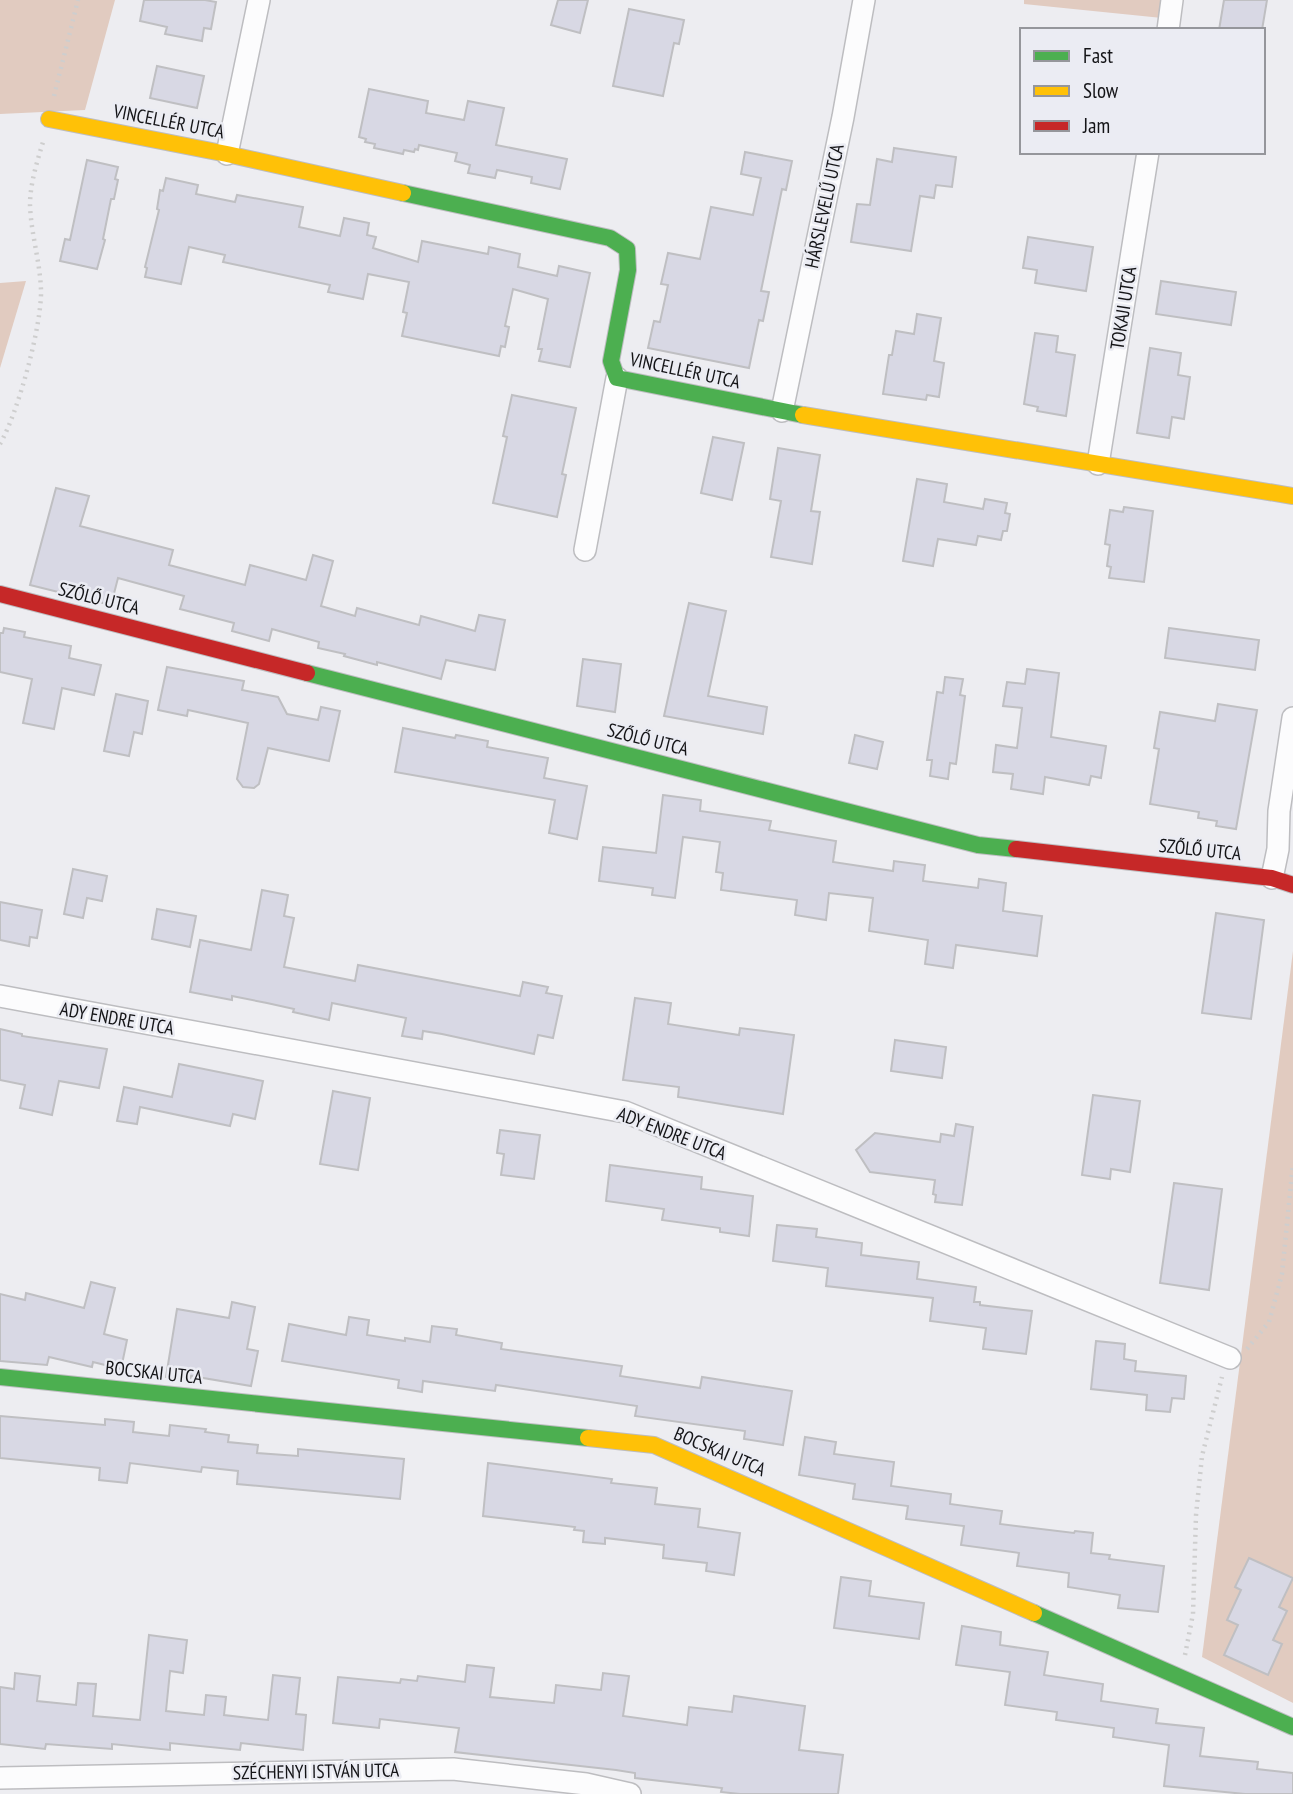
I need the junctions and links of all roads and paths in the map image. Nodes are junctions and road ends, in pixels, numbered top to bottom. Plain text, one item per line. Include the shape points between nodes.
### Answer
1 (78, 0) edge
2 (259, 0) edge
3 (864, 0) edge
4 (1172, 0) edge
5 (1168, 28) edge
6 (49, 119) junction
7 (227, 154) junction
8 (1148, 154) edge
9 (617, 378) junction
10 (782, 411) junction
11 (0, 444) edge
12 (1098, 464) junction
13 (1293, 496) edge
14 (585, 550) dead end
15 (0, 594) edge
16 (1293, 718) edge
17 (1272, 878) junction
18 (1293, 885) edge
19 (0, 996) edge
20 (1293, 1163) edge
21 (1230, 1358) junction
22 (0, 1377) edge
23 (1180, 1676) junction
24 (1293, 1727) edge
25 (0, 1778) edge
26 (630, 1794) edge

1 - 6 path
2 - 7 street
3 - 10 street, HÁRSLEVELŰ UTCA
4 - 5 street
6 - 7 street, VINCELLÉR UTCA
6 - 11 path via 30,203 39,258 37,324 21,394
7 - 9 street, VINCELLÉR UTCA via 610,238 627,248 628,259 611,361
8 - 12 street, TOKAJI UTCA
9 - 10 street, VINCELLÉR UTCA
9 - 14 street
10 - 12 street, VINCELLÉR UTCA
12 - 13 street, VINCELLÉR UTCA
15 - 17 street, SZŐLŐ UTCA via 978,845
16 - 17 street
17 - 18 street, SZŐLŐ UTCA
19 - 21 street, ADY ENDRE UTCA via 625,1112
20 - 21 path via 1282,1275 1269,1322 1243,1353
21 - 23 path via 1202,1455 1194,1614
22 - 23 street, BOCSKAI UTCA via 654,1445
23 - 24 street, BOCSKAI UTCA
25 - 26 street, SZÉCHENYI ISTVÁN UTCA via 453,1769 586,1784

